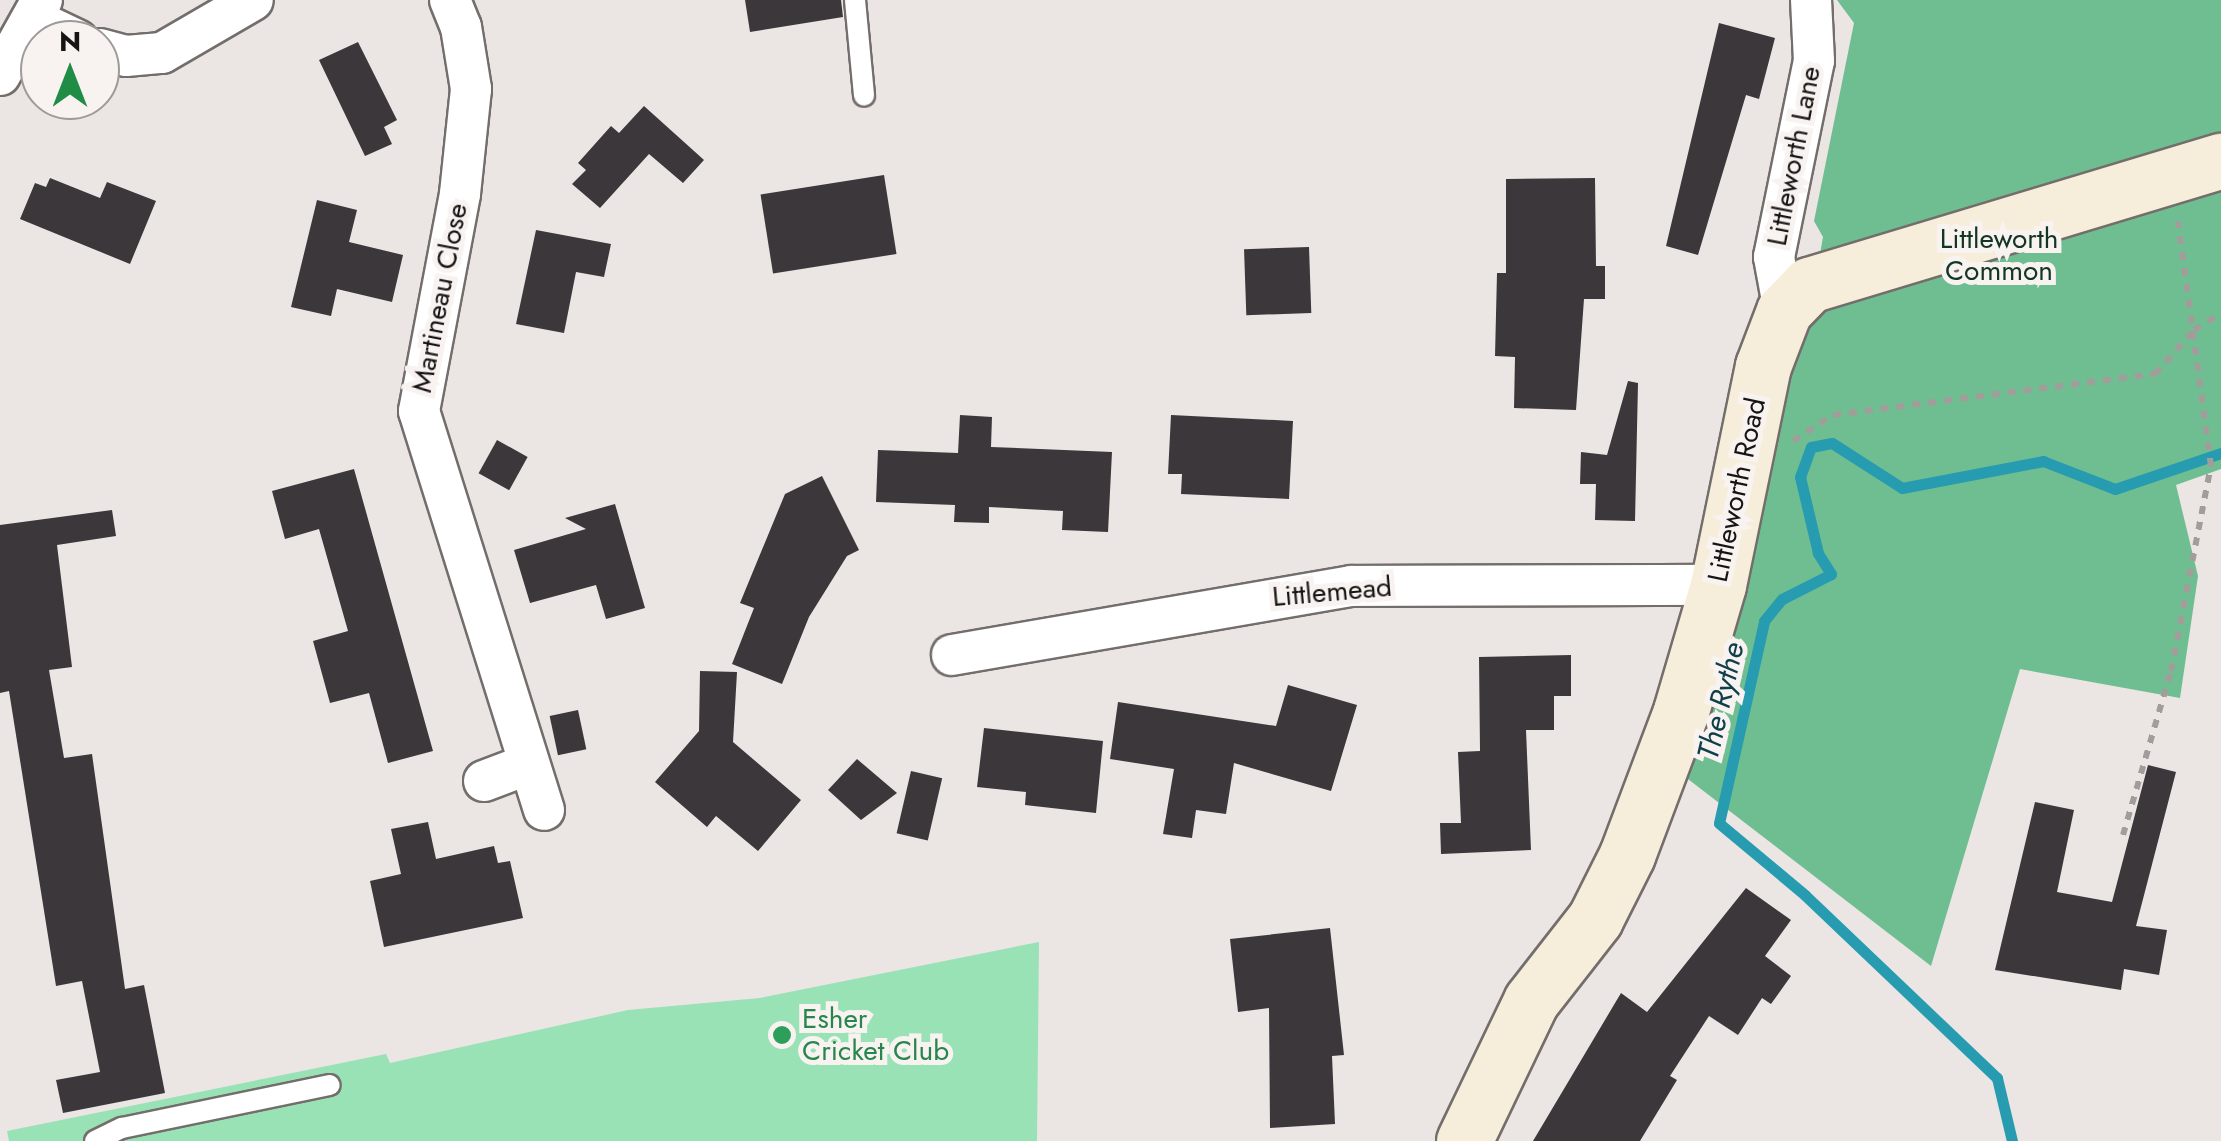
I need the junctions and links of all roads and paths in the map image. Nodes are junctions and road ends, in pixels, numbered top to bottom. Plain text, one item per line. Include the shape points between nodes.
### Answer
1 (253, 0) edge
2 (450, 0) edge
3 (855, 0) edge
4 (1811, 0) edge
5 (38, 10) edge
6 (120, 54) edge
7 (0, 74) edge
8 (864, 96) dead end
9 (2197, 168) edge
10 (1784, 311) junction
11 (2221, 313) edge
12 (2194, 330) junction
13 (1747, 444) junction
14 (1718, 584) junction
15 (952, 655) dead end
16 (529, 764) junction
17 (484, 781) dead end
18 (544, 810) dead end
19 (2123, 835) dead end
20 (330, 1085) dead end
21 (95, 1141) edge
22 (1464, 1141) edge

1 - 6 street via 162,53
2 - 16 street, Martineau Close via 462,26 471,90 460,194 419,411
3 - 8 lane
4 - 10 street, Littleworth Lane via 1814,62 1774,257
5 - 7 street
9 - 10 street via 1809,285
9 - 12 path
10 - 13 street, Littleworth Road via 1762,366
11 - 12 path
12 - 13 path via 2156,374 1833,416 1792,442
12 - 19 path via 2211,466 2171,671
13 - 14 street, Littleworth Road
14 - 15 street, Littlemead via 1351,586
14 - 22 street, Littleworth Road via 1681,712 1627,854 1595,918 1531,1001
16 - 17 street
16 - 18 street, Martineau Close
20 - 21 lane via 122,1128

